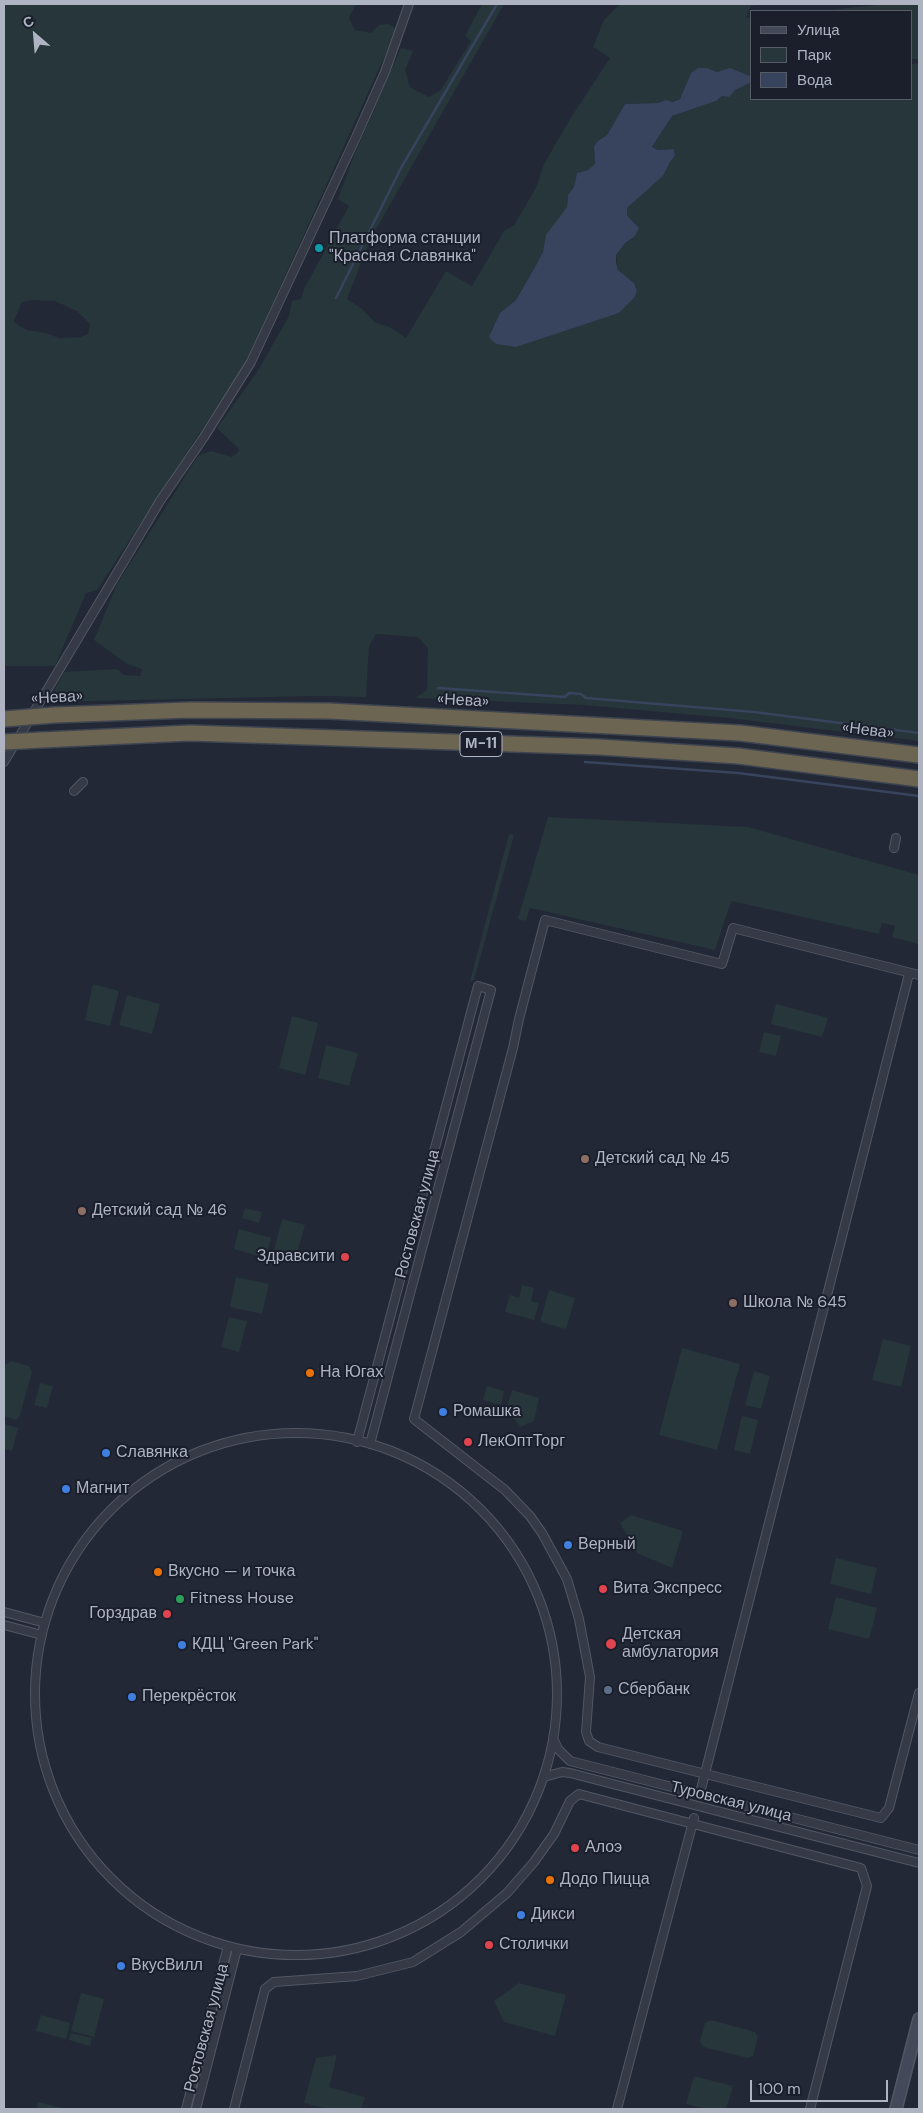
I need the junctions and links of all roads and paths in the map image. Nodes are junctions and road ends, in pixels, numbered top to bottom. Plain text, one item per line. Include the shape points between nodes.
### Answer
1 (409, 4) edge
2 (4, 719) edge
3 (4, 742) edge
4 (919, 755) edge
5 (4, 762) edge
6 (919, 779) edge
7 (83, 782) dead end
8 (74, 791) dead end
9 (896, 838) dead end
10 (894, 848) dead end
11 (909, 974) junction
12 (919, 975) edge
13 (357, 1442) junction
14 (370, 1444) junction
15 (4, 1612) edge
16 (45, 1623) junction
17 (4, 1625) edge
18 (42, 1635) junction
19 (919, 1693) edge
20 (553, 1738) junction
21 (705, 1774) junction
22 (544, 1777) junction
23 (701, 1789) dead end
24 (693, 1821) junction
25 (919, 1850) edge
26 (919, 1863) edge
27 (228, 1946) junction
28 (237, 1948) junction
29 (919, 2019) edge
30 (186, 2109) edge
31 (196, 2109) edge
32 (234, 2109) edge
33 (617, 2109) edge
34 (810, 2109) edge
35 (896, 2109) edge

1 - 5 street via 358,135 251,362 160,501
2 - 4 highway, «Нева» / М-11, bridge via 190,710 329,711 740,733
3 - 6 highway, М-11, bridge via 190,733 328,737 738,756
7 - 8 street
9 - 10 street
11 - 12 street
11 - 21 street
11 - 21 street via 734,928 722,964 545,920 414,1419 505,1490 530,1516 563,1571 586,1647 590,1676 586,1732 589,1741 598,1747
13 - 14 street, Ростовская улица
13 - 14 street, Ростовская улица via 478,986 491,990
13 - 16 street, Ростовская улица via 316,1435 254,1437 190,1456 161,1471 134,1490 88,1536 70,1564
14 - 20 street, Ростовская улица via 396,1453 444,1479 486,1515 515,1552 534,1586 552,1642 557,1690
15 - 16 street
16 - 18 street, Ростовская улица
17 - 18 street
18 - 27 street, Ростовская улица via 35,1681 37,1727 47,1773 72,1828 90,1854 138,1902 182,1928
19 - 21 street via 889,1808 882,1818
20 - 22 street, Ростовская улица
20 - 25 street, Туровская улица via 558,1749 570,1760
21 - 23 street
22 - 26 street, Туровская улица via 570,1773
22 - 28 street, Ростовская улица via 524,1821 506,1849 478,1881 431,1918 369,1945 336,1952 270,1954
24 - 32 street via 579,1794 570,1801 554,1834 507,1894 462,1932 413,1962 357,1976 274,1982 265,1989
24 - 33 street
24 - 34 street via 861,1868 867,1886
27 - 28 street, Ростовская улица
27 - 30 street, Ростовская улица
28 - 31 street, Ростовская улица
29 - 35 main road

